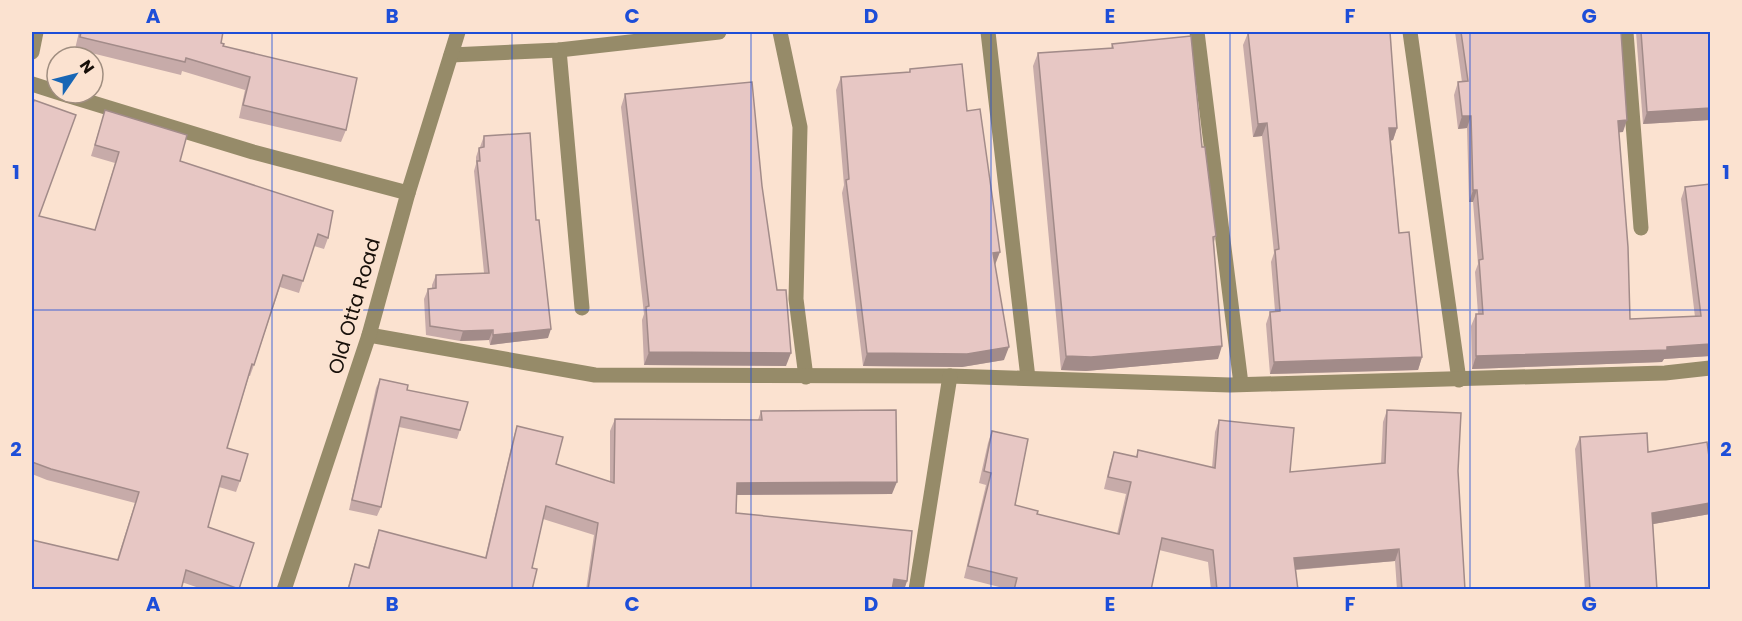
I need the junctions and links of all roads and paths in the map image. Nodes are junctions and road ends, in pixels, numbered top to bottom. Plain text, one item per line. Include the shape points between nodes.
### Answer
1 (36, 32) edge
2 (458, 32) edge
3 (719, 32) edge
4 (780, 32) edge
5 (988, 32) edge
6 (1197, 32) edge
7 (1410, 32) edge
8 (1626, 32) edge
9 (559, 50) junction
10 (32, 52) edge
11 (451, 55) junction
12 (97, 105) edge
13 (408, 193) junction
14 (1641, 228) dead end
15 (582, 308) dead end
16 (369, 335) junction
17 (1710, 368) edge
18 (950, 376) junction
19 (806, 377) junction
20 (1028, 378) junction
21 (1459, 380) junction
22 (1241, 384) junction
23 (285, 590) edge
24 (916, 590) edge

1 - 10 street
2 - 11 street, Old Otta Road
3 - 9 street
4 - 19 street via 800,128 796,299
5 - 20 street
6 - 22 street
7 - 21 street
8 - 14 street
9 - 11 street
9 - 15 street
11 - 13 street, Old Otta Road
12 - 13 street via 252,152
13 - 16 street, Old Otta Road
16 - 19 street via 595,375
16 - 23 street, Old Otta Road
17 - 21 street
18 - 19 street
18 - 20 street
18 - 24 street
20 - 22 street
21 - 22 street

